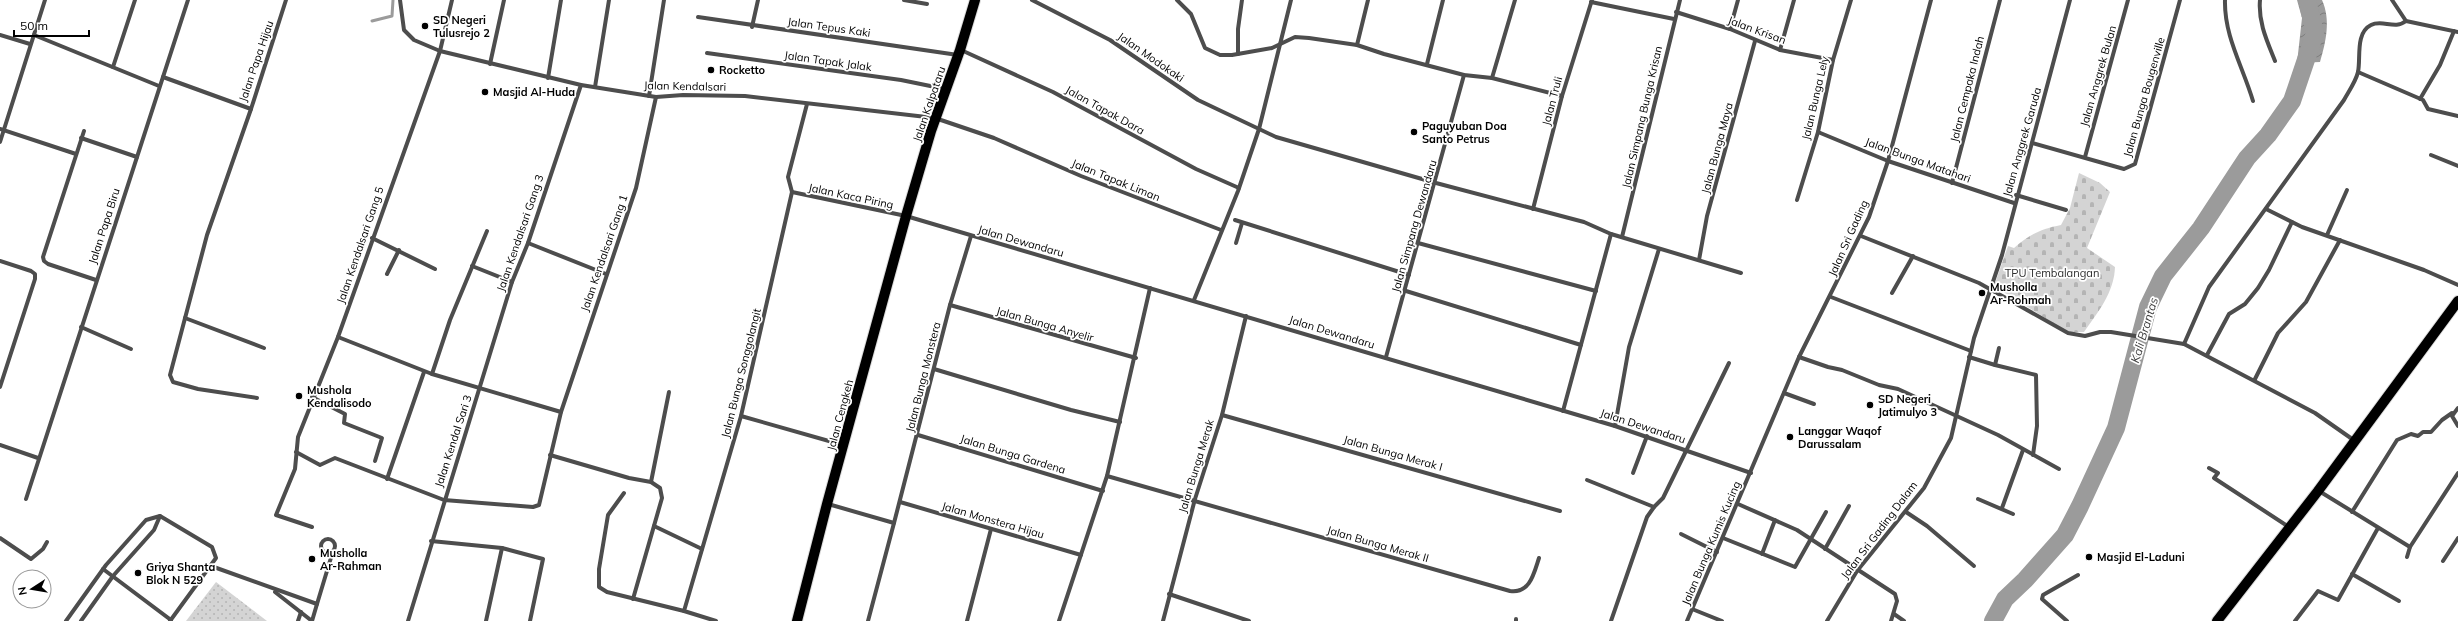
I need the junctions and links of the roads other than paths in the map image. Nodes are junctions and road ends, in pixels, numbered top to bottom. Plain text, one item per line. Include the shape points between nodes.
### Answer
1 (45, 0) edge
2 (135, 0) edge
3 (188, 0) edge
4 (286, 0) edge
5 (400, 0) edge
6 (452, 0) edge
7 (504, 0) edge
8 (561, 0) edge
9 (609, 0) edge
10 (664, 0) edge
11 (758, 0) edge
12 (904, 0) edge
13 (975, 0) edge
14 (1032, 0) edge
15 (1242, 0) edge
16 (1291, 0) edge
17 (1368, 0) edge
18 (1443, 0) edge
19 (1515, 0) edge
20 (1680, 0) edge
21 (1738, 0) edge
22 (1794, 0) edge
23 (1851, 0) edge
24 (1931, 0) edge
25 (2000, 0) edge
26 (2070, 0) edge
27 (2128, 0) edge
28 (2180, 0) edge
29 (2225, 0) edge
30 (2260, 0) edge
31 (2392, 0) edge
32 (1180, 1) edge
33 (1591, 1) edge
34 (927, 4) dead end
35 (1676, 12) junction
36 (698, 17) dead end
37 (1674, 19) junction
38 (2406, 21) junction
39 (752, 27) junction
40 (1730, 29) junction
41 (2456, 32) edge
42 (0, 34) edge
43 (34, 35) junction
44 (1755, 40) junction
45 (30, 44) junction
46 (1281, 44) junction
47 (1357, 45) junction
48 (1780, 50) junction
49 (440, 51) junction
50 (959, 52) junction
51 (707, 53) dead end
52 (1238, 54) junction
53 (1833, 60) junction
54 (2275, 61) dead end
55 (490, 64) junction
56 (1427, 64) junction
57 (113, 67) junction
58 (2358, 72) junction
59 (1464, 75) junction
60 (163, 77) junction
61 (548, 78) junction
62 (1492, 78) junction
63 (580, 85) junction
64 (159, 86) junction
65 (595, 87) junction
66 (946, 89) junction
67 (649, 96) junction
68 (1562, 96) junction
69 (656, 97) junction
70 (2420, 99) junction
71 (2253, 101) dead end
72 (807, 104) junction
73 (251, 109) junction
74 (2458, 116) edge
75 (935, 118) junction
76 (1259, 129) junction
77 (2, 130) edge
78 (84, 131) dead end
79 (1818, 132) junction
80 (81, 138) junction
81 (0, 142) edge
82 (2032, 143) junction
83 (76, 154) junction
84 (2430, 155) dead end
85 (137, 157) junction
86 (2085, 157) junction
87 (1888, 161) junction
88 (2458, 166) edge
89 (1436, 183) junction
90 (1952, 183) junction
91 (1239, 188) junction
92 (2347, 190) dead end
93 (792, 192) junction
94 (2016, 196) junction
95 (1797, 200) dead end
96 (2014, 203) junction
97 (1533, 209) junction
98 (2266, 209) junction
99 (2066, 210) dead end
100 (906, 216) junction
101 (1235, 220) dead end
102 (2292, 222) junction
103 (1242, 223) junction
104 (1221, 230) junction
105 (487, 231) dead end
106 (1611, 234) junction
107 (2327, 235) junction
108 (971, 236) junction
109 (1862, 236) junction
110 (1622, 237) junction
111 (372, 238) junction
112 (2340, 240) junction
113 (528, 243) junction
114 (1236, 243) dead end
115 (1418, 243) junction
116 (1659, 249) junction
117 (399, 250) junction
118 (1913, 256) junction
119 (1699, 260) junction
120 (0, 261) edge
121 (472, 266) junction
122 (435, 269) dead end
123 (1741, 273) dead end
124 (387, 274) dead end
125 (606, 274) junction
126 (1410, 275) junction
127 (96, 280) junction
128 (512, 282) junction
129 (2458, 285) edge
130 (1150, 288) junction
131 (1990, 288) junction
132 (1406, 291) junction
133 (1596, 291) junction
134 (1892, 293) dead end
135 (1831, 297) junction
136 (1194, 300) junction
137 (2458, 301) edge
138 (950, 305) junction
139 (1246, 316) junction
140 (184, 318) junction
141 (81, 327) junction
142 (338, 337) junction
143 (2184, 344) junction
144 (1581, 345) junction
145 (264, 348) dead end
146 (1999, 348) dead end
147 (131, 349) dead end
148 (1971, 351) junction
149 (2207, 355) junction
150 (1386, 357) junction
151 (1799, 357) junction
152 (1969, 357) junction
153 (1136, 358) junction
154 (1729, 363) dead end
155 (1995, 366) junction
156 (934, 369) junction
157 (424, 372) junction
158 (432, 374) junction
159 (2255, 379) junction
160 (0, 387) edge
161 (480, 387) junction
162 (669, 392) dead end
163 (1784, 393) junction
164 (257, 398) dead end
165 (312, 398) junction
166 (1814, 404) dead end
167 (2458, 408) edge
168 (1563, 411) junction
169 (561, 412) junction
170 (2452, 413) junction
171 (1222, 415) junction
172 (741, 416) junction
173 (1957, 417) junction
174 (1120, 422) junction
175 (1615, 426) junction
176 (2458, 426) edge
177 (918, 435) junction
178 (1647, 436) junction
179 (2355, 442) junction
180 (0, 445) edge
181 (845, 445) junction
182 (1688, 450) junction
183 (2023, 450) junction
184 (296, 452) junction
185 (550, 455) junction
186 (2033, 455) junction
187 (38, 458) junction
188 (375, 461) dead end
189 (2209, 468) dead end
190 (2058, 469) dead end
191 (1633, 473) dead end
192 (1751, 473) junction
193 (2458, 473) edge
194 (1107, 476) junction
195 (387, 479) junction
196 (1587, 480) dead end
197 (652, 482) junction
198 (1103, 491) junction
199 (2318, 491) junction
200 (624, 493) dead end
201 (26, 499) dead end
202 (1195, 499) junction
203 (1978, 499) dead end
204 (444, 500) junction
205 (900, 502) junction
206 (827, 504) junction
207 (1738, 504) junction
208 (1849, 506) dead end
209 (1654, 507) junction
210 (2002, 508) junction
211 (1560, 511) dead end
212 (1826, 512) dead end
213 (1906, 512) junction
214 (2352, 512) junction
215 (2013, 514) dead end
216 (160, 516) junction
217 (1775, 520) junction
218 (894, 523) junction
219 (654, 526) junction
220 (312, 527) dead end
221 (2290, 527) junction
222 (2378, 528) junction
223 (991, 529) junction
224 (1681, 534) dead end
225 (0, 538) edge
226 (1723, 538) junction
227 (2458, 538) edge
228 (1810, 539) junction
229 (431, 541) junction
230 (47, 542) dead end
231 (2410, 547) junction
232 (502, 548) junction
233 (1826, 548) junction
234 (702, 549) junction
235 (333, 551) junction
236 (324, 552) junction
237 (1717, 552) junction
238 (1762, 554) junction
239 (1081, 555) junction
240 (2407, 557) dead end
241 (1539, 558) dead end
242 (330, 560) junction
243 (2443, 561) dead end
244 (211, 566) junction
245 (1974, 566) dead end
246 (103, 569) junction
247 (1857, 571) junction
248 (2352, 574) junction
249 (2078, 575) dead end
250 (113, 576) junction
251 (271, 590) junction
252 (1169, 594) junction
253 (633, 599) junction
254 (2399, 601) dead end
255 (317, 604) junction
256 (1692, 609) junction
257 (684, 611) junction
258 (301, 612) junction
259 (1894, 614) junction
260 (171, 620) edge
261 (66, 621) edge
262 (81, 621) edge
263 (298, 621) edge
264 (312, 621) edge
265 (408, 621) edge
266 (486, 621) edge
267 (530, 621) edge
268 (716, 621) edge
269 (797, 621) edge
270 (868, 621) edge
271 (967, 621) edge
272 (1059, 621) edge
273 (1163, 621) edge
274 (1249, 621) edge
275 (1611, 621) edge
276 (1687, 621) edge
277 (1722, 621) edge
278 (1827, 621) edge
279 (1891, 621) edge
280 (1904, 621) edge
281 (2067, 621) edge
282 (2217, 621) edge
283 (2295, 621) edge

1 - 43 street
2 - 57 street
3 - 60 street, Jalan Papa Biru
4 - 73 street, Jalan Papa Hijau
5 - 49 street, Jalan Kendalsari via 404,30 414,40
6 - 49 street, Jalan Kendalsari Gang 5
7 - 55 street
8 - 61 street
9 - 65 street
10 - 67 street
11 - 39 street
12 - 34 street
13 - 50 main road, Jalan Kalpataru
14 - 76 street, Jalan Modokaki via 1110,40 1198,100
15 - 52 street
16 - 46 street
17 - 47 street
18 - 56 street
19 - 62 street
20 - 35 street, Jalan Simpang Bunga Krisan
21 - 40 street
22 - 48 street
23 - 53 street, Jalan Bunga Lely
24 - 87 street, Jalan Sri Gading
25 - 90 street, Jalan Cempaka Indah
26 - 82 street, Jalan Anggrek Garuda
27 - 86 street, Jalan Anggrek Bulan
28 - 86 street, Jalan Bunga Bougenville via 2135,164 2124,169
29 - 71 street via 2226,22 2231,41
30 - 54 street via 2265,38
31 - 38 street
32 - 52 street via 1191,14 1205,48 1220,55
33 - 37 street
33 - 68 street, Jalan Truli
35 - 37 street, Jalan Simpang Bunga Krisan
35 - 40 street, Jalan Krisan
36 - 39 street, Jalan Tepus Kaki
37 - 110 street, Jalan Simpang Bunga Krisan
38 - 41 street
38 - 58 street via 2396,25 2378,23 2363,32
39 - 50 street, Jalan Tepus Kaki
40 - 44 street, Jalan Krisan
41 - 70 street
42 - 45 street
43 - 45 street
43 - 57 street
44 - 48 street, Jalan Krisan
44 - 119 street, Jalan Bunga Maya via 1707,216
45 - 77 street
46 - 47 street via 1296,37
46 - 52 street via 1266,50
46 - 76 street
47 - 56 street
48 - 53 street, Jalan Krisan
49 - 55 street, Jalan Kendalsari
49 - 111 street, Jalan Kendalsari Gang 5
50 - 66 main road, Jalan Kalpataru
50 - 91 street, Jalan Tapak Dara via 1053,92 1196,169
51 - 66 street, Jalan Tapak Jalak via 901,80
53 - 79 street, Jalan Bunga Lely
55 - 61 street, Jalan Kendalsari
56 - 59 street
57 - 64 street
58 - 70 street
58 - 98 street via 2344,100
59 - 62 street
59 - 89 street, Jalan Simpang Dewandaru
60 - 64 street, Jalan Papa Biru
60 - 73 street, Jalan Papa Hijau
61 - 63 street, Jalan Kendalsari
62 - 68 street
63 - 65 street, Jalan Kendalsari
63 - 113 street, Jalan Kendalsari Gang 3
64 - 85 street, Jalan Papa Biru
65 - 67 street, Jalan Kendalsari
66 - 75 main road, Jalan Kalpataru
67 - 69 street, Jalan Kendalsari
68 - 97 street, Jalan Truli
69 - 72 street, Jalan Kendalsari via 745,96
69 - 125 street, Jalan Kendalsari Gang 1 via 636,188
70 - 74 street via 2428,109
72 - 75 street, Jalan Kendalsari
72 - 93 street, Jalan Bunga Songgolangit via 788,177
73 - 140 street via 207,235
75 - 100 main road, Jalan Kalpataru
75 - 104 street, Jalan Tapak Liman via 994,138 1081,176
76 - 89 street, Jalan Modokaki via 1310,148
76 - 91 street
77 - 81 street
77 - 83 street
78 - 80 street
79 - 87 street, Jalan Bunga Matahari
79 - 95 street, Jalan Bunga Lely
80 - 83 street
80 - 85 street
82 - 86 street, Jalan Bunga Bougenville
82 - 94 street, Jalan Anggrek Garuda
83 - 127 street via 43,257 44,261
84 - 88 street
85 - 127 street, Jalan Papa Biru
87 - 90 street, Jalan Bunga Matahari
87 - 109 street, Jalan Sri Gading
89 - 97 street, Jalan Modokaki
89 - 115 street, Jalan Simpang Dewandaru
90 - 96 street, Jalan Bunga Matahari
91 - 104 street
92 - 107 street
93 - 100 street, Jalan Kaca Piring
93 - 172 street, Jalan Bunga Songgolangit
94 - 96 street, Jalan Anggrek Garuda
94 - 99 street
96 - 131 street, Jalan Anggrek Garuda via 2002,254
97 - 106 street, Jalan Modokaki via 1584,222
98 - 102 street
98 - 143 street via 2209,288
100 - 108 street, Jalan Dewandaru
100 - 181 main road, Jalan Cengkeh
101 - 103 street
102 - 107 street
102 - 149 street via 2261,282 2245,304 2230,314
103 - 114 street
103 - 126 street
104 - 136 street
105 - 121 street
106 - 110 street, Jalan Modokaki
106 - 133 street
107 - 112 street
108 - 130 street, Jalan Dewandaru
108 - 138 street, Jalan Bunga Monstera
109 - 118 street
109 - 135 street, Jalan Sri Gading
110 - 116 street, Jalan Modokaki
111 - 117 street
111 - 142 street, Jalan Kendalsari Gang 5
112 - 129 street
112 - 159 street via 2306,302 2278,333
113 - 125 street
113 - 128 street, Jalan Kendalsari Gang 3
115 - 126 street, Jalan Simpang Dewandaru
115 - 133 street
116 - 119 street, Jalan Modokaki
116 - 175 street via 1629,347
117 - 122 street
117 - 124 street
118 - 131 street
118 - 134 street
119 - 123 street, Jalan Modokaki
120 - 160 street via 35,274 35,279
121 - 128 street
121 - 158 street
125 - 169 street, Jalan Kendalsari Gang 1
126 - 132 street, Jalan Simpang Dewandaru
127 - 141 street, Jalan Papa Biru
128 - 161 street, Jalan Kendalsari Gang 3
130 - 136 street, Jalan Dewandaru
130 - 153 street
131 - 143 street via 2068,333 2085,336 2100,332 2122,334
131 - 148 street, Jalan Sri Gading Dalam
132 - 144 street
132 - 150 street, Jalan Simpang Dewandaru
133 - 144 street
135 - 148 street
135 - 151 street, Jalan Sri Gading
136 - 139 street, Jalan Dewandaru
137 - 179 main road
138 - 153 street, Jalan Bunga Anyelir
138 - 156 street, Jalan Bunga Monstera
139 - 150 street, Jalan Dewandaru
139 - 171 street, Jalan Bunga Merak
140 - 145 street
140 - 164 street via 170,375 172,381 198,389
141 - 147 street
141 - 187 street, Jalan Papa Biru
142 - 157 street
142 - 165 street, Jalan Kendalsari Gang 5
143 - 149 street
144 - 168 street
146 - 155 street
148 - 152 street, Jalan Sri Gading Dalam
149 - 159 street
150 - 168 street, Jalan Dewandaru
151 - 163 street, Jalan Sri Gading
151 - 173 street via 1842,370 1879,386 1898,389
152 - 155 street
152 - 173 street, Jalan Sri Gading Dalam
153 - 174 street
154 - 182 street
155 - 186 street via 2036,375 2037,426
156 - 174 street
156 - 177 street, Jalan Bunga Monstera
157 - 158 street
157 - 195 street
158 - 161 street
159 - 179 street via 2315,413
161 - 169 street
161 - 204 street, Jalan Kendal Sari 3
162 - 197 street
163 - 166 street
163 - 192 street, Jalan Sri Gading
165 - 184 street, Jalan Kendalsari Gang 5 via 296,443
165 - 188 street via 345,414 344,423 382,438
167 - 170 street
168 - 175 street, Jalan Dewandaru
169 - 185 street, Jalan Kendalsari Gang 1
170 - 176 street via 2452,419
170 - 214 street via 2431,432 2423,432 2418,436 2406,435 2397,440
171 - 202 street, Jalan Bunga Merak
171 - 211 street, Jalan Bunga Merak I
172 - 181 street
172 - 234 street, Jalan Bunga Songgolangit
173 - 183 street via 1998,435
173 - 213 street, Jalan Sri Gading Dalam via 1946,450 1924,488
174 - 194 street
175 - 178 street, Jalan Dewandaru
177 - 198 street, Jalan Bunga Gardena
177 - 205 street, Jalan Bunga Monstera
178 - 182 street, Jalan Dewandaru
178 - 191 street
179 - 199 main road
180 - 187 street
181 - 206 main road, Jalan Cengkeh
182 - 192 street, Jalan Dewandaru
182 - 209 street via 1663,498
183 - 186 street
183 - 210 street
184 - 195 street, Jalan Kendalsari Gang 1 via 318,464 335,458
184 - 220 street, Jalan Kendalsari Gang 5 via 295,469 276,515
185 - 197 street via 628,478
185 - 204 street, Jalan Kendalsari Gang 1 via 540,502 535,507
186 - 190 street
187 - 201 street, Jalan Papa Biru
189 - 221 street via 2218,473 2214,478
192 - 207 street, Jalan Bunga Kumis Kucing
193 - 231 street
194 - 198 street
194 - 202 street, Jalan Bunga Merak II
195 - 204 street, Jalan Kendalsari Gang 1
196 - 209 street
197 - 219 street via 658,484 662,492
198 - 239 street
199 - 214 street
199 - 221 main road
200 - 253 street via 608,515 598,580 603,591
202 - 241 street, Jalan Bunga Merak II via 1510,591 1519,591 1529,584
202 - 252 street, Jalan Bunga Merak
203 - 210 street
204 - 229 street, Jalan Kendal Sari 3
205 - 218 street, Jalan Bunga Monstera
205 - 223 street, Jalan Monstera Hijau
206 - 218 street
206 - 269 main road, Jalan Cengkeh
207 - 217 street
207 - 226 street, Jalan Bunga Kumis Kucing
208 - 233 street
209 - 275 street via 1647,517
210 - 215 street
212 - 228 street
213 - 245 street via 1927,526
213 - 247 street, Jalan Sri Gading Dalam
214 - 222 street
216 - 244 street via 212,547 216,558
216 - 246 street via 146,520
216 - 250 street via 154,530
217 - 228 street
217 - 238 street
218 - 270 street, Jalan Bunga Monstera
219 - 234 street
219 - 253 street
221 - 282 main road
222 - 231 street
222 - 248 street
223 - 239 street, Jalan Monstera Hijau
223 - 271 street
224 - 237 street
225 - 230 street via 31,559
226 - 237 street, Jalan Bunga Kumis Kucing
226 - 238 street
227 - 243 street
228 - 233 street
228 - 238 street via 1795,567
229 - 232 street
229 - 265 street, Jalan Kendal Sari 3
231 - 240 street
232 - 266 street
232 - 267 street via 543,559
233 - 247 street
234 - 257 street, Jalan Bunga Songgolangit
235 - 236 street
235 - 236 street via 334,542 325,539 320,547
235 - 242 street
236 - 242 street
237 - 256 street, Jalan Bunga Kumis Kucing
239 - 272 street
242 - 255 street
244 - 251 street
244 - 260 street
246 - 250 street
246 - 261 street
247 - 259 street via 1895,594 1897,597
247 - 278 street, Jalan Sri Gading Dalam
248 - 254 street
248 - 283 street via 2338,600 2318,592
249 - 281 street via 2042,595 2042,599
250 - 260 street
250 - 262 street
251 - 255 street
251 - 258 street
252 - 273 street, Jalan Bunga Merak
252 - 274 street
253 - 257 street
255 - 264 street
256 - 276 street, Jalan Bunga Kumis Kucing
256 - 277 street
257 - 268 street
258 - 263 street
258 - 264 street
259 - 279 street
259 - 280 street

